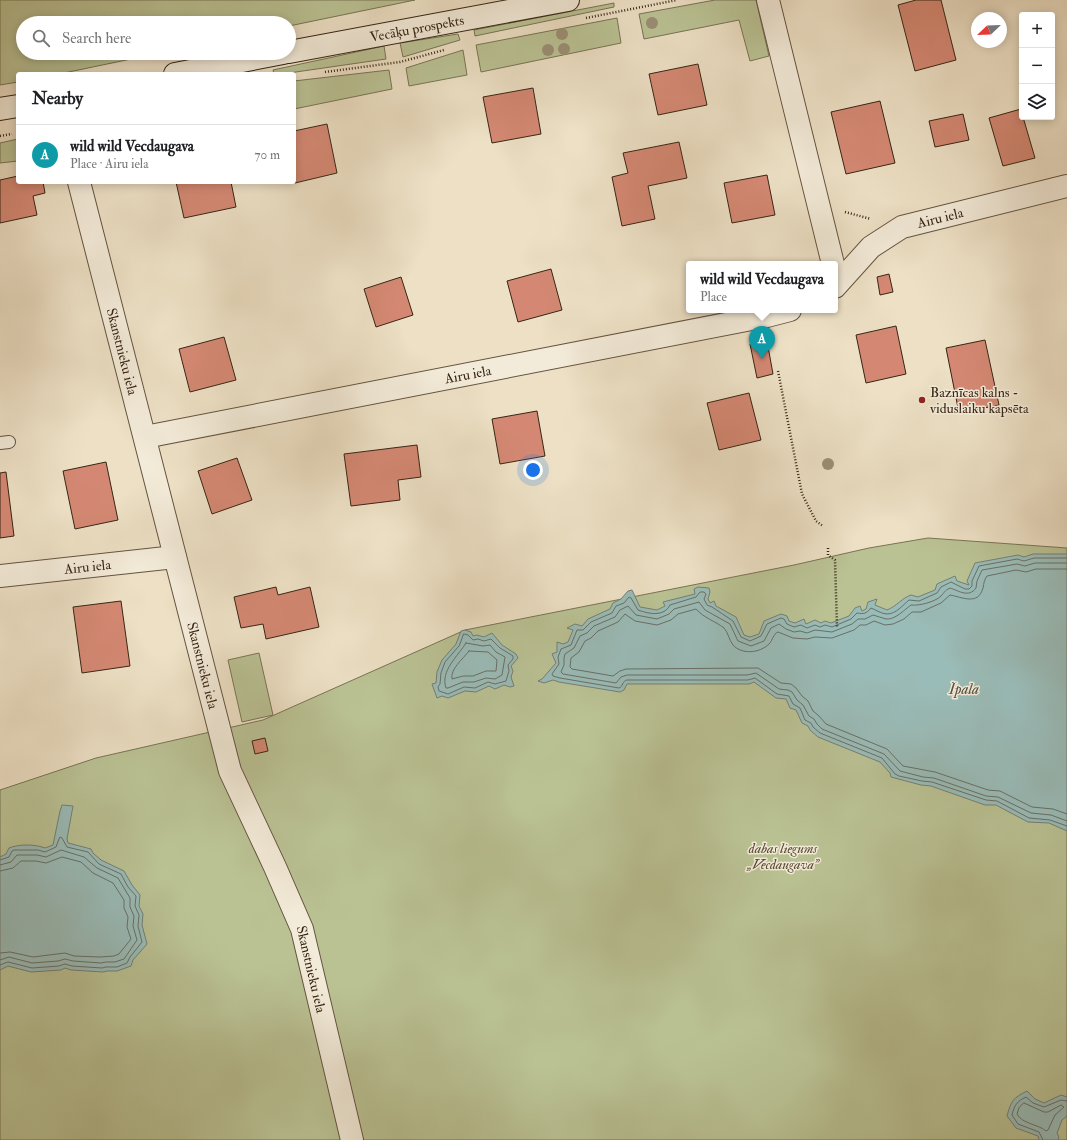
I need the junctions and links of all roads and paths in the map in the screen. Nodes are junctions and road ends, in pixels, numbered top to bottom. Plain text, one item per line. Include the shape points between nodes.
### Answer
1 (568, 0) edge
2 (768, 0) edge
3 (296, 51) edge
4 (247, 60) edge
5 (185, 72) edge
6 (16, 106) edge
7 (0, 109) edge
8 (16, 132) edge
9 (0, 136) edge
10 (80, 184) edge
11 (1067, 186) edge
12 (818, 205) junction
13 (902, 227) junction
14 (831, 261) edge
15 (838, 274) edge
16 (777, 313) edge
17 (778, 371) dead end
18 (145, 437) junction
19 (823, 526) dead end
20 (828, 548) dead end
21 (175, 557) junction
22 (0, 576) edge
23 (838, 627) dead end
24 (352, 1140) edge

1 - 3 street, Vecāķu prospekts
2 - 12 street
4 - 5 street
6 - 7 street
8 - 9 path
10 - 18 street, Skanstnieku iela
11 - 13 street, Airu iela
12 - 13 path
12 - 14 street
13 - 15 street, Airu iela via 871,247
16 - 18 street, Airu iela
17 - 19 path via 802,494 816,521
18 - 21 street, Skanstnieku iela
20 - 23 path via 828,555 835,560
21 - 22 street, Airu iela
21 - 24 street, Skanstnieku iela via 230,771 276,867 302,929

